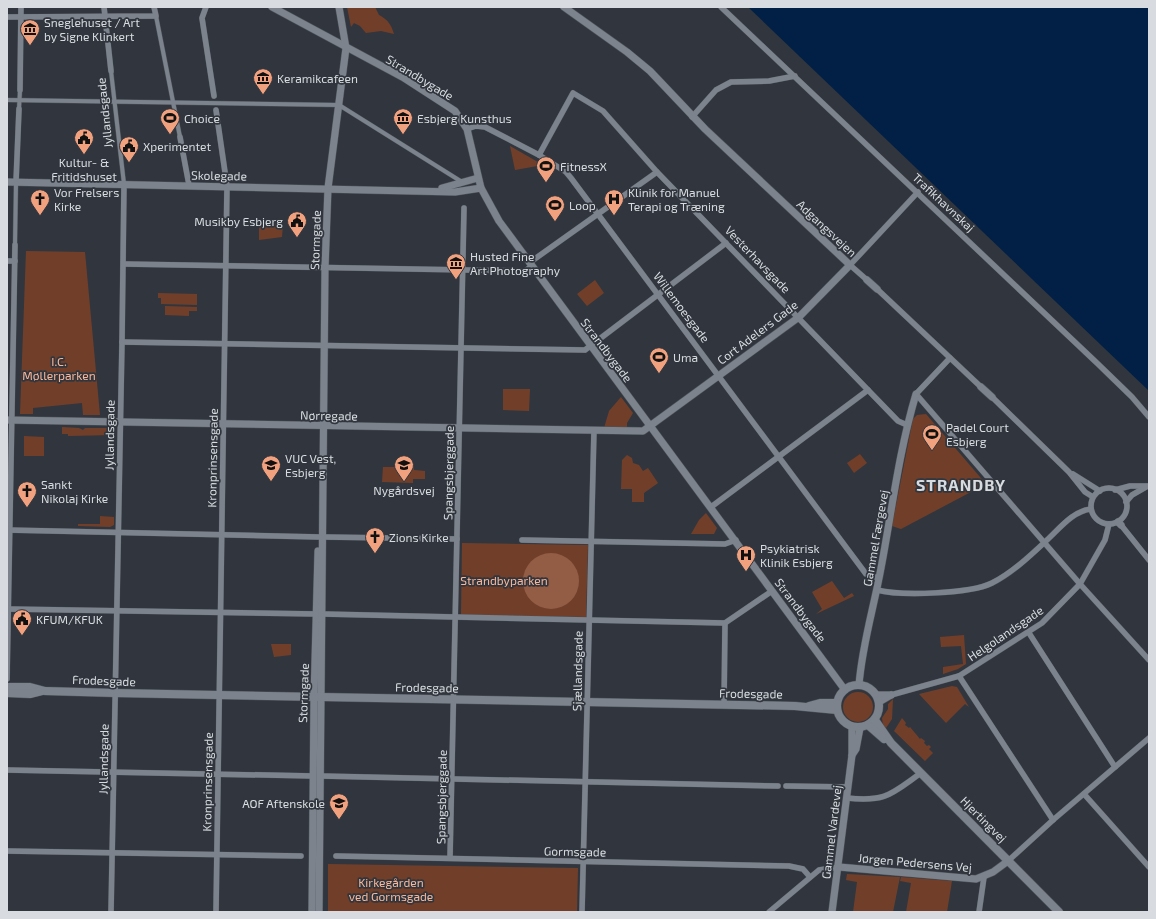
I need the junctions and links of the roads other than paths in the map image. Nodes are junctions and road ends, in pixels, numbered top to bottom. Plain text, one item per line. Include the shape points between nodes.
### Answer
1 (21, 7) edge
2 (104, 7) edge
3 (154, 7) edge
4 (206, 7) edge
5 (272, 7) edge
6 (339, 7) edge
7 (564, 7) edge
8 (721, 7) edge
9 (572, 9) edge
10 (105, 16) junction
11 (156, 16) junction
12 (7, 17) edge
13 (21, 17) junction
14 (346, 48) junction
15 (111, 71) joint
16 (795, 76) junction
17 (20, 90) joint
18 (214, 96) joint
19 (7, 100) edge
20 (20, 100) junction
21 (114, 102) junction
22 (174, 103) junction
23 (339, 105) junction
24 (215, 107) junction
25 (19, 109) joint
26 (692, 117) junction
27 (467, 129) junction
28 (180, 137) joint
29 (539, 155) junction
30 (657, 172) junction
31 (478, 178) junction
32 (7, 182) edge
33 (16, 182) junction
34 (464, 183) junction
35 (124, 184) junction
36 (189, 185) junction
37 (228, 186) junction
38 (328, 188) junction
39 (481, 188) junction
40 (430, 190) junction
41 (918, 192) junction
42 (464, 208) dead end
43 (599, 215) junction
44 (726, 243) junction
45 (15, 244) joint
46 (7, 261) edge
47 (14, 261) junction
48 (124, 264) junction
49 (227, 265) junction
50 (530, 265) junction
51 (850, 265) junction
52 (325, 268) junction
53 (463, 269) junction
54 (867, 280) joint
55 (877, 289) joint
56 (659, 295) junction
57 (799, 317) junction
58 (10, 341) edge
59 (122, 342) junction
60 (225, 344) junction
61 (324, 346) junction
62 (591, 347) junction
63 (462, 348) junction
64 (950, 358) junction
65 (719, 374) junction
66 (981, 387) joint
67 (868, 390) junction
68 (916, 394) junction
69 (992, 397) joint
70 (1149, 417) edge
71 (10, 420) edge
72 (121, 422) junction
73 (224, 424) junction
74 (907, 425) junction
75 (323, 426) junction
76 (460, 427) junction
77 (650, 427) junction
78 (594, 430) junction
79 (779, 456) junction
80 (1069, 472) junction
81 (9, 475) edge
82 (1149, 486) edge
83 (1115, 490) junction
84 (1100, 491) junction
85 (1094, 497) junction
86 (1126, 502) junction
87 (711, 507) junction
88 (1091, 509) junction
89 (1109, 524) junction
90 (1119, 524) junction
91 (8, 530) edge
92 (118, 532) junction
93 (221, 535) junction
94 (321, 537) junction
95 (457, 539) junction
96 (522, 540) dead end
97 (736, 540) junction
98 (591, 541) junction
99 (1044, 543) junction
100 (1149, 560) edge
101 (879, 578) junction
102 (1080, 584) junction
103 (877, 590) junction
104 (772, 591) junction
105 (8, 609) edge
106 (117, 612) junction
107 (221, 613) junction
108 (320, 614) junction
109 (456, 618) junction
110 (589, 620) junction
111 (725, 623) junction
112 (1029, 633) junction
113 (1149, 660) edge
114 (958, 676) junction
115 (7, 679) edge
116 (859, 685) junction
117 (7, 687) edge
118 (846, 690) junction
119 (45, 691) junction
120 (7, 693) edge
121 (115, 693) junction
122 (891, 694) joint
123 (220, 695) junction
124 (317, 697) junction
125 (878, 698) junction
126 (454, 700) junction
127 (587, 702) junction
128 (724, 705) junction
129 (837, 707) junction
130 (875, 720) junction
131 (860, 726) junction
132 (1149, 738) edge
133 (891, 743) junction
134 (1115, 767) junction
135 (7, 770) edge
136 (113, 772) junction
137 (921, 773) junction
138 (219, 774) junction
139 (313, 776) junction
140 (321, 776) junction
141 (452, 779) junction
142 (586, 782) junction
143 (778, 786) dead end
144 (786, 786) dead end
145 (848, 788) junction
146 (1084, 794) junction
147 (847, 798) junction
148 (1053, 820) junction
149 (7, 851) edge
150 (112, 853) junction
151 (217, 855) junction
152 (301, 856) dead end
153 (336, 856) dead end
154 (450, 858) junction
155 (1008, 861) junction
156 (584, 862) junction
157 (839, 866) junction
158 (1149, 867) edge
159 (810, 877) junction
160 (984, 877) junction
161 (111, 912) edge
162 (216, 912) edge
163 (312, 912) edge
164 (319, 912) edge
165 (582, 912) edge
166 (769, 912) edge
167 (832, 912) edge
168 (979, 912) edge
169 (1059, 912) edge

1 - 13 street
2 - 10 street, Jyllandsgade
3 - 11 street
4 - 18 street, Kronprinsensgade via 202,18
5 - 14 street, Strandbygade
6 - 14 street, Stormgade
7 - 9 street, Adgangsvejen
8 - 16 street, Trafikhavnskaj
9 - 26 street, Adgangsvejen via 628,52 662,83
10 - 11 street
10 - 13 street
10 - 15 street, Jyllandsgade
11 - 22 street
12 - 13 street
13 - 17 street
14 - 23 street, Stormgade
14 - 27 street, Strandbygade via 443,102 455,111
15 - 21 street, Jyllandsgade
16 - 26 street via 769,81 731,82 716,90
16 - 41 street, Trafikhavnskaj
17 - 20 street
18 - 24 street, Kronprinsensgade
19 - 20 street
20 - 21 street
20 - 25 street
21 - 22 street
21 - 35 street, Jyllandsgade
22 - 24 street
22 - 28 street
23 - 24 street
23 - 34 street
23 - 38 street, Stormgade
24 - 37 street, Kronprinsensgade
25 - 33 street
26 - 51 street, Adgangsvejen
27 - 29 street, Willemoesgade via 485,127
27 - 31 street, Strandbygade
28 - 36 street
29 - 30 street, Vesterhavsgade via 573,94 603,111
29 - 43 street, Willemoesgade via 566,172
30 - 43 street
30 - 44 street, Vesterhavsgade
31 - 34 street, Skolegade
31 - 39 street, Strandbygade
32 - 33 street, Skolegade
33 - 35 street, Skolegade
33 - 45 street
34 - 40 street, Skolegade
35 - 36 street, Skolegade
35 - 48 street, Jyllandsgade
36 - 37 street, Skolegade
37 - 38 street, Skolegade
37 - 49 street, Kronprinsensgade
38 - 40 street, Skolegade
38 - 52 street, Stormgade
39 - 40 street, Skolegade via 455,192
39 - 50 street, Strandbygade via 499,222
41 - 51 street, Cort Adelers Gade
41 - 70 street, Trafikhavnskaj via 1132,396
42 - 53 street, Spangsbjerggade
43 - 50 street
43 - 56 street, Willemoesgade
44 - 56 street
44 - 57 street, Vesterhavsgade
45 - 47 street
46 - 47 street
47 - 58 street
48 - 49 street
48 - 59 street, Jyllandsgade
49 - 52 street
49 - 60 street, Kronprinsensgade
50 - 53 street via 525,271
50 - 62 street, Strandbygade
51 - 54 street, Adgangsvejen
51 - 57 street, Cort Adelers Gade
52 - 53 street
52 - 61 street, Stormgade
53 - 63 street, Spangsbjerggade
54 - 55 street, Adgangsvejen
55 - 64 street, Adgangsvejen
56 - 62 street
56 - 65 street, Willemoesgade
57 - 65 street, Cort Adelers Gade
57 - 67 street, Vesterhavsgade
58 - 71 street
59 - 60 street
59 - 72 street, Jyllandsgade
60 - 61 street
60 - 73 street, Kronprinsensgade
61 - 63 street
61 - 75 street, Stormgade
62 - 63 street via 580,351
62 - 77 street, Strandbygade
63 - 76 street, Spangsbjerggade
64 - 66 street, Adgangsvejen
64 - 68 street
65 - 77 street, Cort Adelers Gade
65 - 79 street, Willemoesgade
66 - 69 street, Adgangsvejen
67 - 74 street, Vesterhavsgade via 898,421
67 - 79 street
68 - 74 street, Gammel Færgevej
68 - 99 street
69 - 80 street, Adgangsvejen
71 - 72 street, Nørregade
71 - 81 street
72 - 73 street, Nørregade
72 - 92 street, Jyllandsgade
73 - 75 street, Nørregade
73 - 93 street, Kronprinsensgade
74 - 101 street, Gammel Færgevej
75 - 76 street, Nørregade
75 - 94 street, Stormgade via 324,486
76 - 78 street, Nørregade
76 - 95 street, Spangsbjerggade
77 - 78 street, Nørregade via 632,432
77 - 87 street, Strandbygade
78 - 98 street, Sjællandsgade
79 - 87 street
79 - 101 street, Willemoesgade via 866,574
80 - 84 street, Adgangsvejen
80 - 85 street, Adgangsvejen via 1085,492
81 - 91 street
82 - 83 street
82 - 86 street via 1132,495
83 - 84 street
83 - 86 street
84 - 85 street
85 - 88 street
86 - 90 street via 1125,514
87 - 97 street, Strandbygade
88 - 89 street via 1095,518
88 - 99 street via 1078,512
89 - 90 street
89 - 102 street, Helgolandsgade via 1105,540
90 - 100 street
91 - 92 street
91 - 105 street
92 - 93 street
92 - 106 street, Jyllandsgade
93 - 94 street
93 - 107 street, Kronprinsensgade
94 - 95 street
94 - 108 street, Stormgade
95 - 109 street, Spangsbjerggade
96 - 98 street
97 - 98 street via 725,544
97 - 104 street, Strandbygade
98 - 110 street, Sjællandsgade
99 - 102 street
99 - 103 street via 1000,578 980,587 901,594
101 - 103 street, Gammel Færgevej
102 - 112 street, Helgolandsgade via 1056,611
102 - 113 street
103 - 116 street, Gammel Færgevej
104 - 111 street
104 - 118 street, Strandbygade
105 - 106 street
105 - 115 street
106 - 107 street
106 - 121 street, Jyllandsgade
107 - 108 street
107 - 123 street, Kronprinsensgade
108 - 109 street
108 - 124 street, Stormgade
109 - 110 street
109 - 126 street, Spangsbjerggade
110 - 111 street
110 - 127 street, Sjællandsgade
111 - 128 street
112 - 114 street, Helgolandsgade
112 - 134 street
114 - 122 street, Helgolandsgade
114 - 148 street
116 - 118 main road
116 - 125 main road via 869,688
117 - 119 main road, Frodesgade via 30,687
118 - 129 main road via 839,698
119 - 120 main road, Frodesgade via 30,694
119 - 121 main road, Frodesgade
121 - 123 main road, Frodesgade
121 - 136 street, Jyllandsgade
122 - 125 street, Helgolandsgade
123 - 124 main road, Frodesgade
123 - 138 street, Kronprinsensgade
124 - 126 main road, Frodesgade
124 - 139 street, Stormgade
124 - 140 street, Stormgade
125 - 130 main road via 879,710
126 - 127 main road, Frodesgade
126 - 141 street, Spangsbjerggade
127 - 128 main road, Frodesgade
127 - 142 street, Sjællandsgade
128 - 129 main road, Frodesgade via 809,706 820,703
129 - 131 main road via 842,720
130 - 131 main road
130 - 133 main road, Hjertingvej
131 - 133 main road, Hjertingvej
131 - 145 street, Gammel Vardevej via 852,755
132 - 134 street
133 - 137 main road, Hjertingvej
134 - 146 street
135 - 136 street
136 - 138 street
136 - 150 street, Jyllandsgade
137 - 147 street via 898,791 886,796 870,799
137 - 155 main road, Hjertingvej
138 - 139 street
138 - 151 street, Kronprinsensgade
139 - 163 street, Stormgade
140 - 141 street
140 - 164 street, Stormgade
141 - 142 street
141 - 154 street, Spangsbjerggade
142 - 143 street
142 - 156 street, Sjællandsgade
144 - 145 street
145 - 147 street, Gammel Vardevej
146 - 148 street
146 - 158 street
147 - 157 street, Gammel Vardevej
148 - 155 street
149 - 150 street
150 - 151 street
150 - 161 street, Jyllandsgade
151 - 152 street
151 - 162 street, Kronprinsensgade
153 - 154 street, Gormsgade
154 - 156 street, Gormsgade
155 - 160 street, Jørgen Pedersens Vej
155 - 169 main road, Hjertingvej
156 - 159 street, Gormsgade via 795,866 803,869
156 - 165 street, Sjællandsgade
157 - 159 street via 823,868
157 - 160 street, Jørgen Pedersens Vej
157 - 167 street, Gammel Vardevej
159 - 166 street
160 - 168 street

